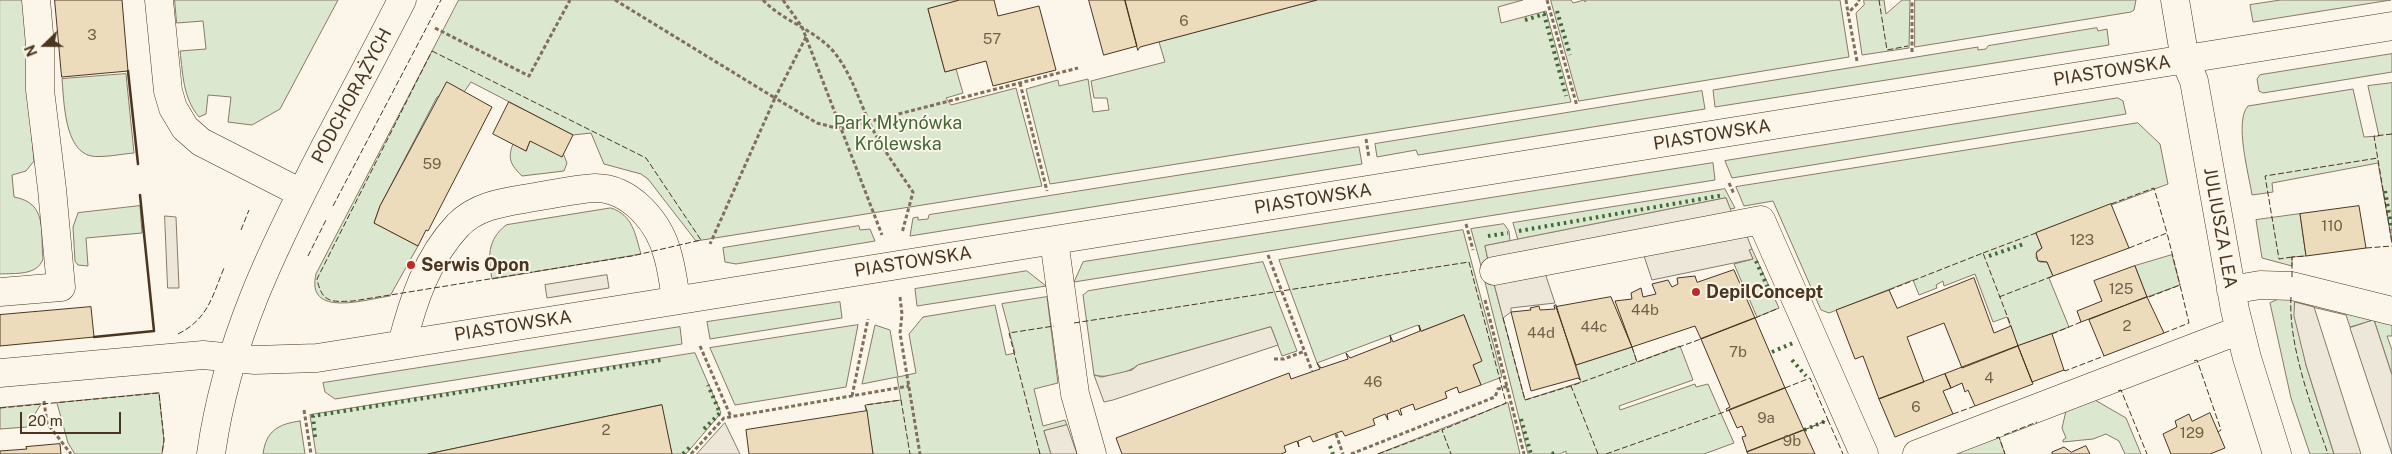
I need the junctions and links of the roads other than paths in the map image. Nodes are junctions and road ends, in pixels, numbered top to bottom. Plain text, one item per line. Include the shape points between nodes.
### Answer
1 (36, 0) edge
2 (159, 0) edge
3 (402, 0) edge
4 (2175, 0) edge
5 (2392, 26) edge
6 (2185, 60) junction
7 (301, 193) junction
8 (1054, 240) junction
9 (1488, 281) road end
10 (2231, 290) junction
11 (0, 292) edge
12 (676, 300) junction
13 (2392, 311) edge
14 (2240, 330) junction
15 (402, 344) junction
16 (232, 359) junction
17 (0, 373) edge
18 (210, 454) edge
19 (1092, 454) edge
20 (1864, 454) edge
21 (1917, 454) edge
22 (2277, 454) edge

1 - 11 street via 40,90 61,286
2 - 7 street via 168,91 173,108 185,128 201,142
3 - 7 street, PODCHORĄŻYCH
4 - 6 street, JULIUSZA LEA
5 - 6 street, PIASTOWSKA
6 - 8 street, PIASTOWSKA
6 - 10 street, JULIUSZA LEA via 2194,81
7 - 16 street, PODCHORĄŻYCH via 269,257
8 - 12 street, PIASTOWSKA
8 - 19 street via 1075,394
9 - 20 street via 1762,220
10 - 13 street via 2260,285 2292,286
10 - 14 street, JULIUSZA LEA
12 - 15 street, PIASTOWSKA
12 - 15 street via 668,254 651,221 639,207 623,194 596,188 573,191 497,204 470,215 458,225 437,254 417,291
14 - 21 street
14 - 22 street, JULIUSZA LEA
15 - 16 street, PIASTOWSKA via 317,358
16 - 17 street, PIASTOWSKA via 203,355
16 - 18 street, PODCHORĄŻYCH

